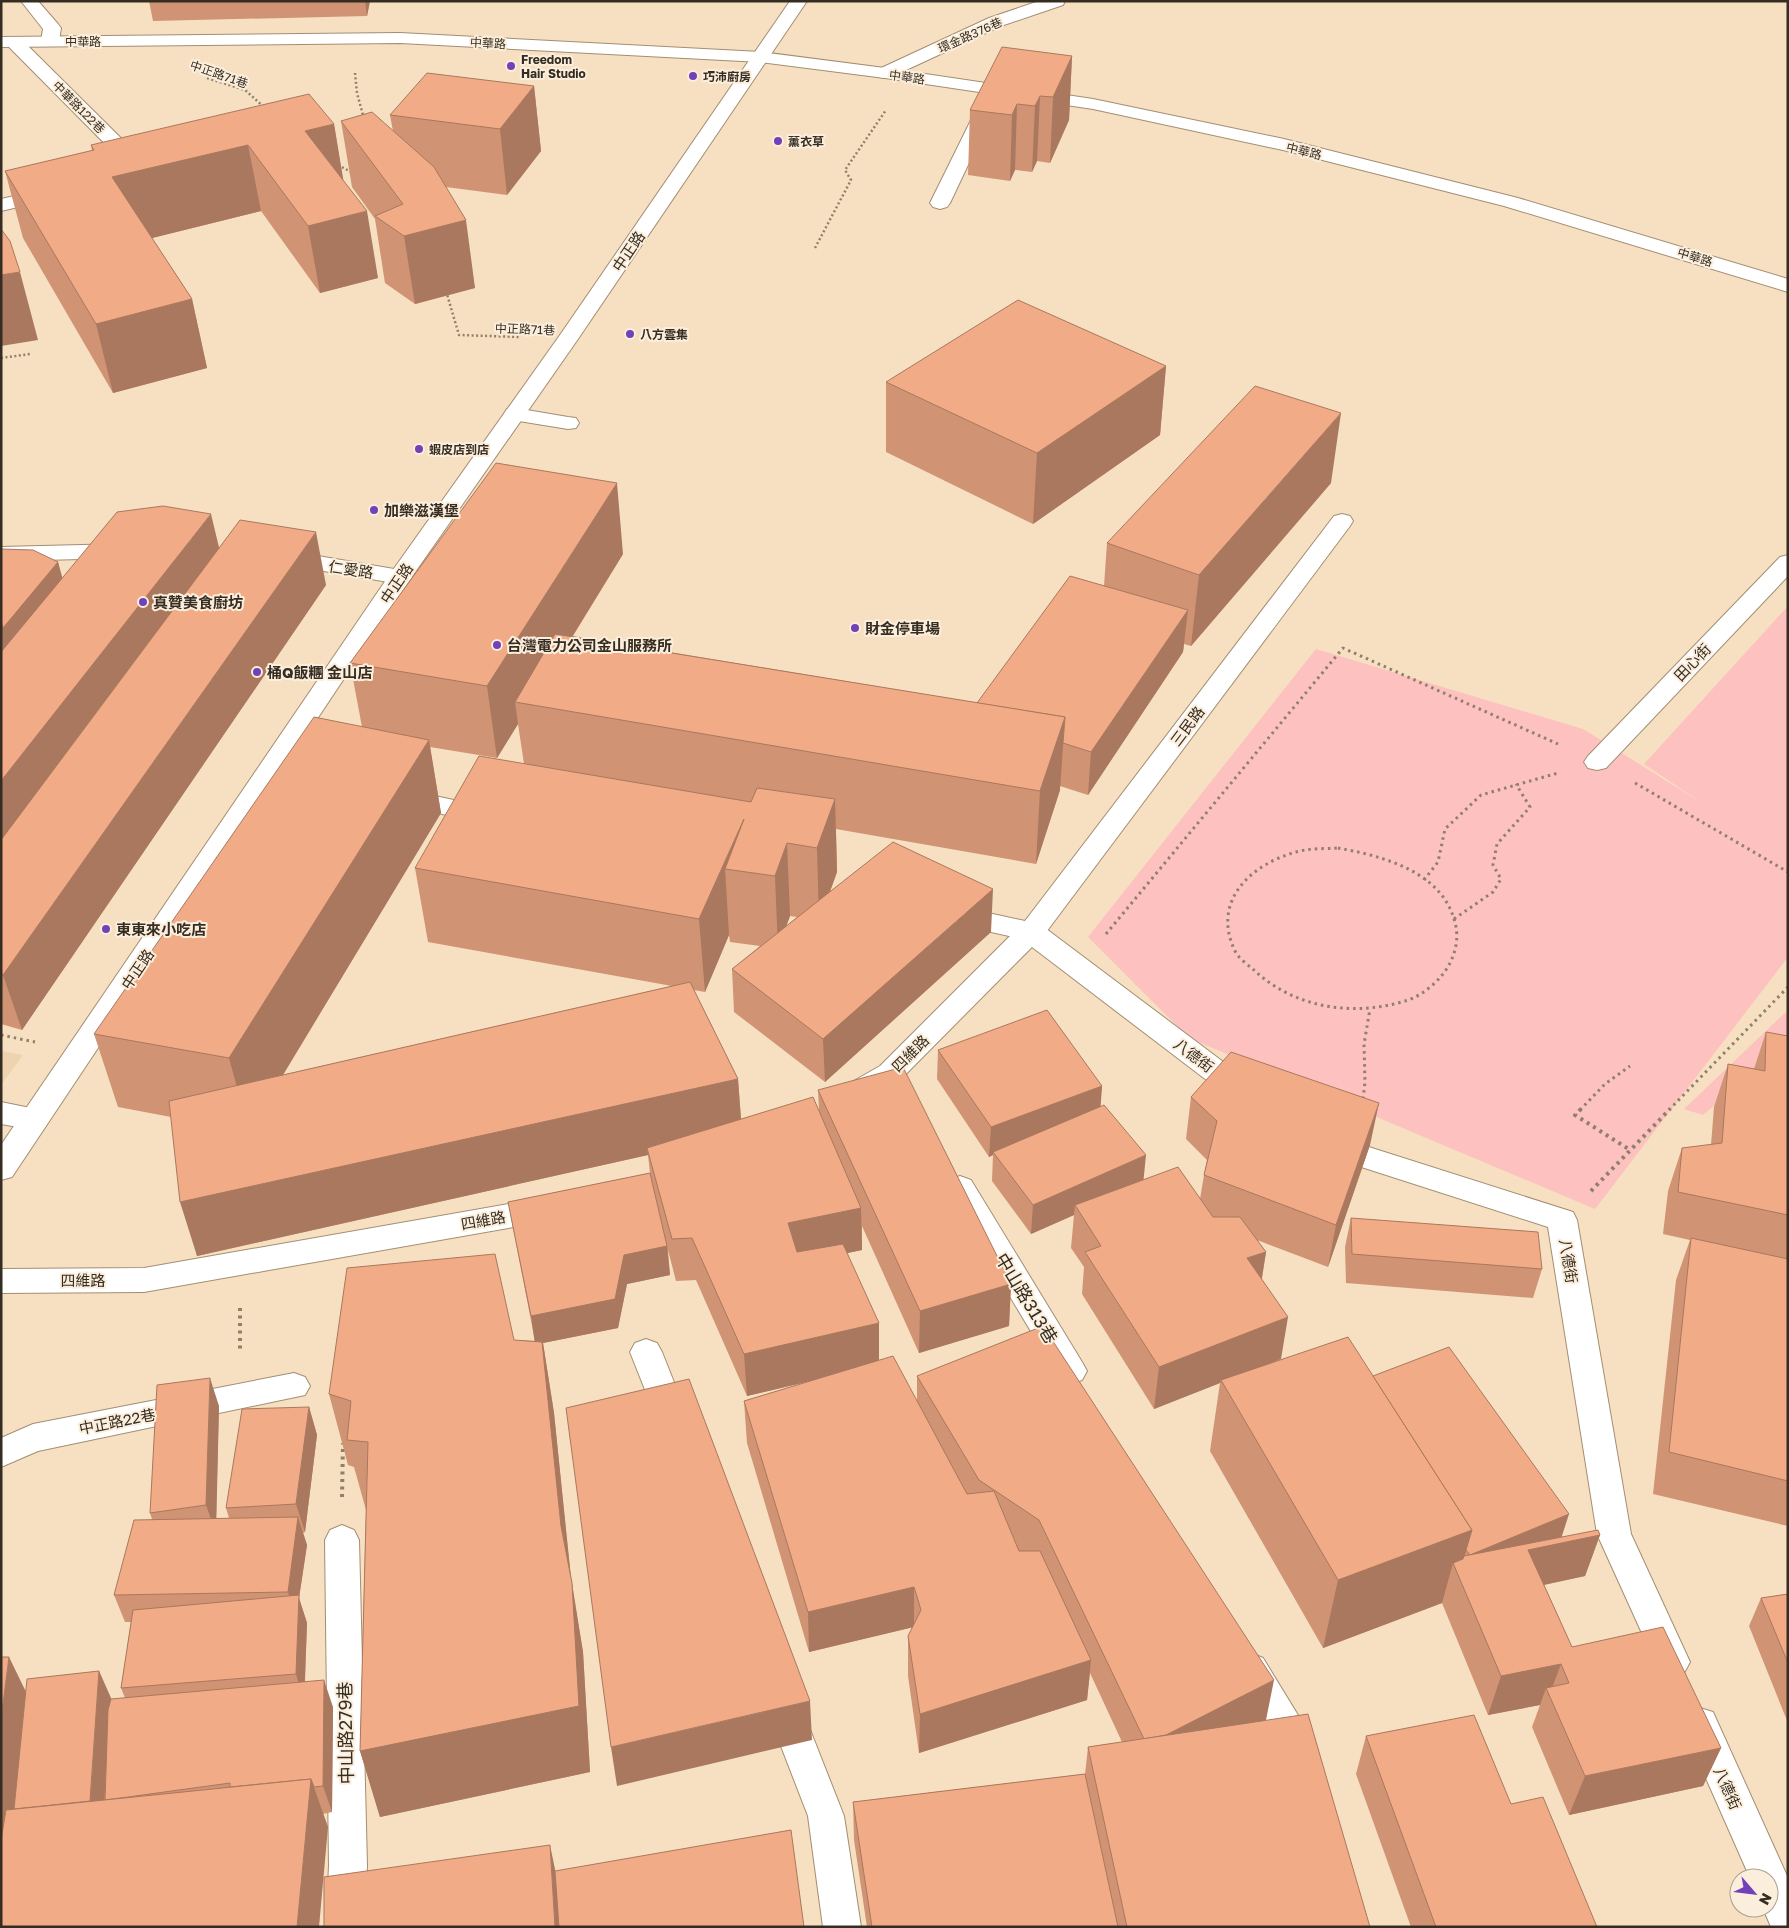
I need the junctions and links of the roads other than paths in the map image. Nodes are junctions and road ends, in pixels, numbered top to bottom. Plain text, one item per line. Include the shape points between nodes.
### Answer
1 (29, 1) edge
2 (799, 1) edge
3 (1057, 1) edge
4 (50, 41) junction
5 (7, 42) edge
6 (761, 57) junction
7 (885, 74) junction
8 (996, 90) junction
9 (124, 176) edge
10 (68, 190) edge
11 (940, 204) dead end
12 (1, 205) edge
13 (1788, 286) edge
14 (515, 414) junction
15 (568, 423) dead end
16 (1342, 521) dead end
17 (1, 554) edge
18 (263, 559) edge
19 (1788, 562) edge
20 (113, 573) edge
21 (400, 577) junction
22 (1597, 762) road end
23 (380, 792) edge
24 (506, 819) edge
25 (934, 911) edge
26 (1031, 932) junction
27 (842, 1102) edge
28 (1268, 1112) edge
29 (1, 1113) edge
30 (35, 1119) junction
31 (1308, 1138) edge
32 (947, 1166) edge
33 (1, 1170) edge
34 (572, 1204) edge
35 (1, 1281) edge
36 (646, 1352) dead end
37 (294, 1386) dead end
38 (1086, 1396) edge
39 (682, 1445) edge
40 (1, 1453) edge
41 (342, 1540) road end
42 (1235, 1642) edge
43 (772, 1677) edge
44 (1309, 1780) edge
45 (1764, 1868) edge
46 (1779, 1901) edge
47 (1788, 1921) edge
48 (346, 1927) edge
49 (842, 1927) edge

1 - 4 street via 52,28
2 - 6 street, 中正路
3 - 7 street, 環金路376巷 via 995,22
4 - 5 street, 中華路
4 - 6 street, 中華路 via 400,38
5 - 9 street, 中華路122巷 via 143,172
6 - 7 street, 中華路
6 - 14 street, 中正路
7 - 8 street, 中華路
8 - 11 street
8 - 13 street, 中華路 via 1092,104 1284,145 1511,202
10 - 12 street
14 - 15 street
14 - 21 street, 中正路
16 - 26 street, 三民路
17 - 20 street via 135,551
18 - 21 street, 仁愛路 via 312,562
19 - 22 street, 田心街
21 - 30 street, 中正路 via 282,771
23 - 24 street
25 - 26 street
26 - 27 street, 四維路 via 898,1086
26 - 28 street, 八德街
29 - 30 street
30 - 33 street, 中正路
31 - 45 street, 八德街 via 1562,1220 1614,1534
32 - 38 street, 中山路313巷
34 - 35 street, 四維路 via 144,1280
36 - 39 street
37 - 40 street, 中正路22巷 via 33,1438
41 - 48 street, 中山路279巷 via 348,1866
42 - 44 street via 1297,1744
43 - 49 street via 826,1816
46 - 47 street, 八德街

